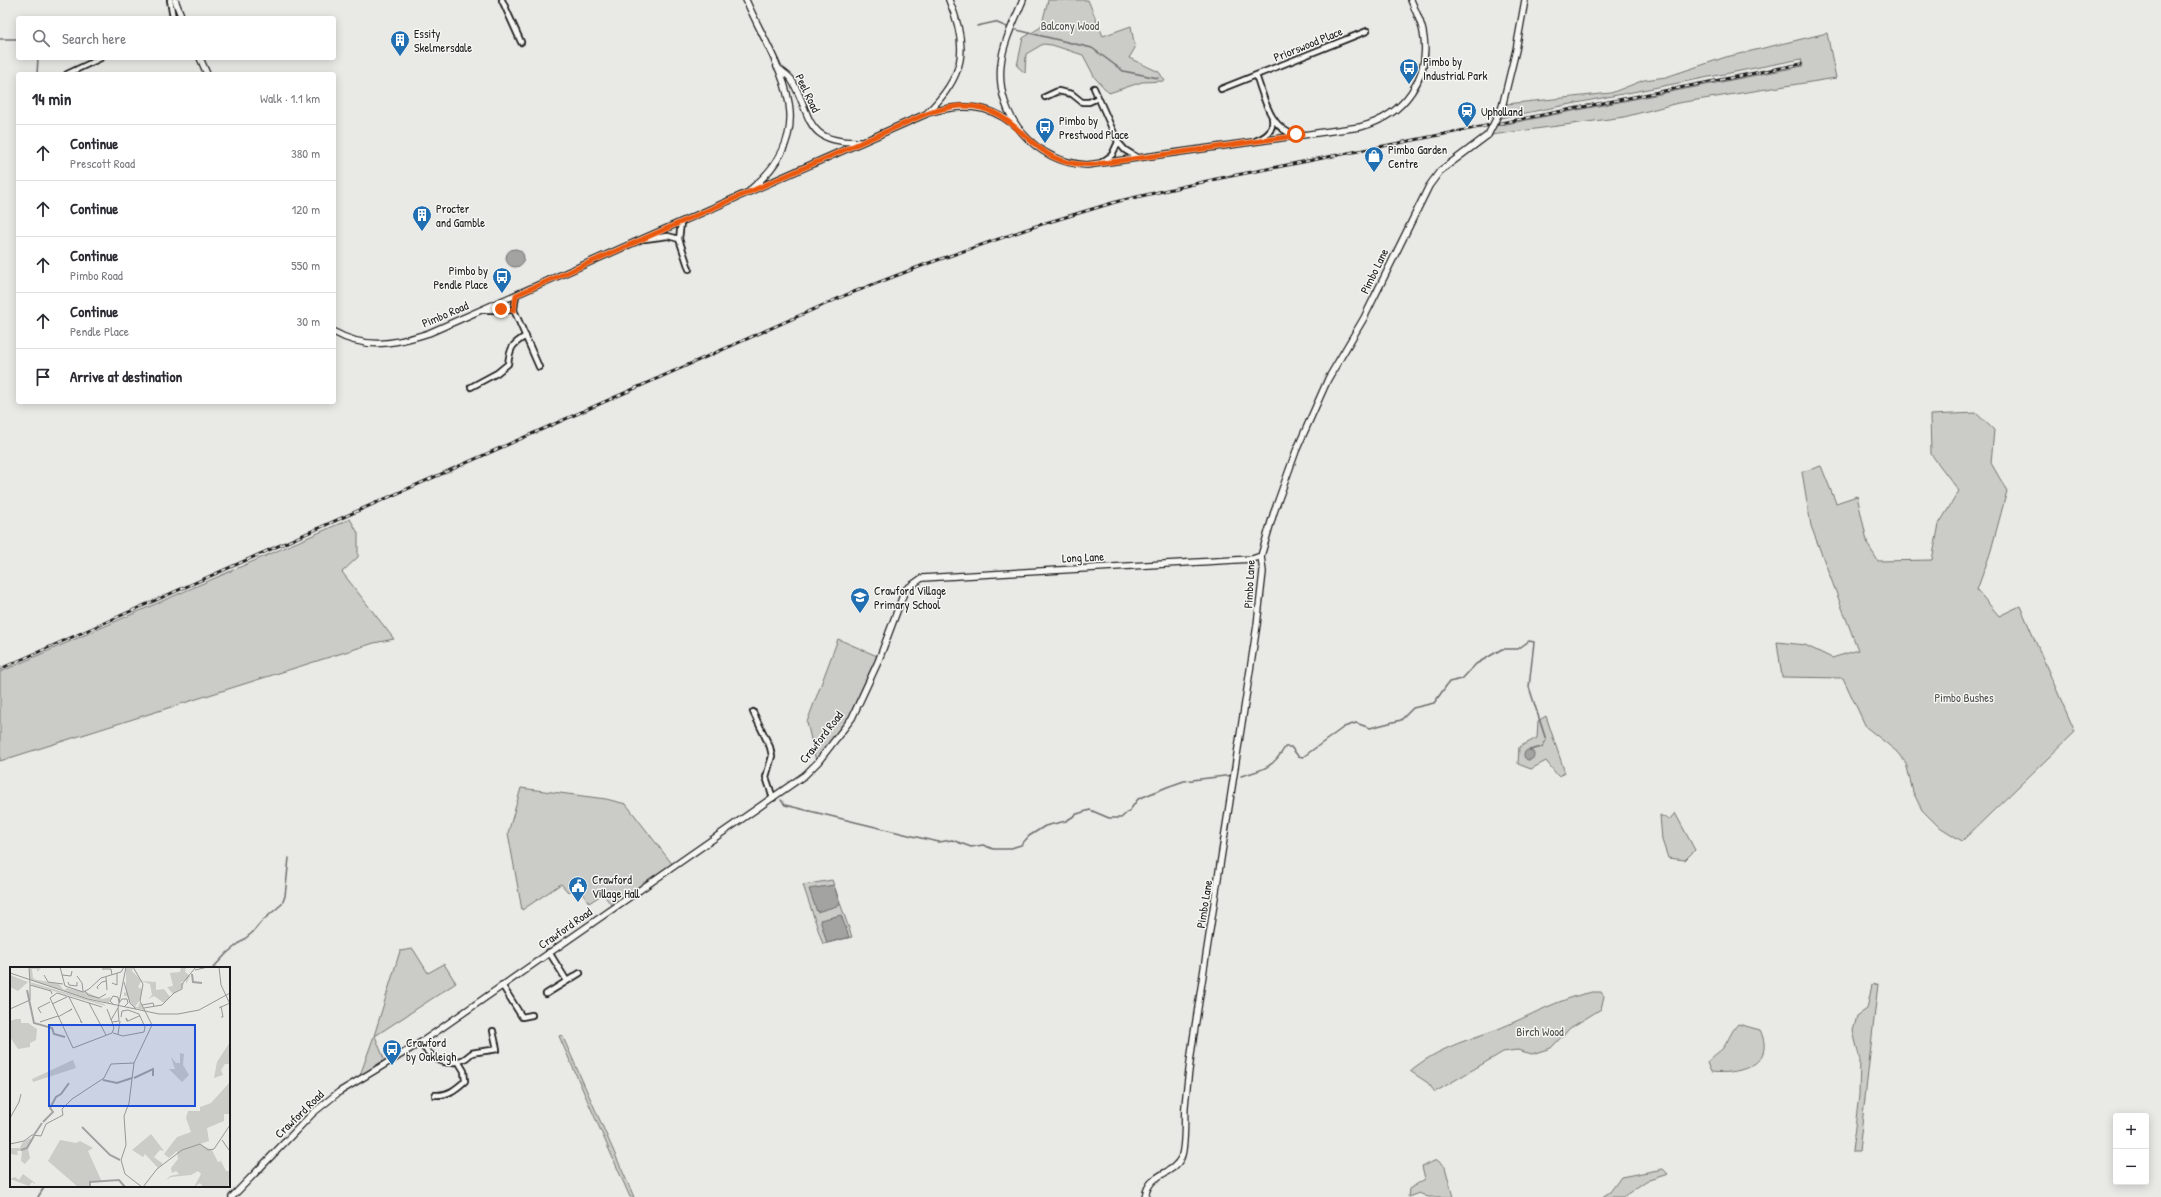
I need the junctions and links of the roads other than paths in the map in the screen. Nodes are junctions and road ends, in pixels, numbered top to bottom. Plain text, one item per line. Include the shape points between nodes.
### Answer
1 (170, 0) edge
2 (174, 0) edge
3 (502, 0) edge
4 (746, 0) edge
5 (949, 0) edge
6 (1410, 0) edge
7 (1415, 0) edge
8 (1525, 0) edge
9 (1022, 1) edge
10 (1416, 11) junction
11 (173, 16) edge
12 (181, 16) edge
13 (1367, 31) dead end
14 (521, 42) dead end
15 (97, 60) edge
16 (201, 60) edge
17 (777, 67) junction
18 (71, 72) edge
19 (206, 72) edge
20 (1256, 75) junction
21 (1094, 88) dead end
22 (1220, 89) dead end
23 (1046, 97) dead end
24 (1098, 98) junction
25 (926, 114) junction
26 (1272, 116) junction
27 (1016, 126) junction
28 (1302, 135) junction
29 (862, 142) junction
30 (1118, 142) junction
31 (1244, 144) junction
32 (1138, 158) junction
33 (1097, 164) junction
34 (745, 194) junction
35 (681, 223) junction
36 (679, 239) junction
37 (643, 240) junction
38 (689, 269) dead end
39 (516, 295) junction
40 (481, 310) junction
41 (514, 310) junction
42 (336, 333) edge
43 (526, 336) junction
44 (539, 367) dead end
45 (471, 387) dead end
46 (1261, 556) junction
47 (908, 586) joint
48 (753, 712) dead end
49 (773, 798) junction
50 (549, 952) junction
51 (580, 972) dead end
52 (567, 981) junction
53 (502, 986) junction
54 (546, 994) dead end
55 (532, 1015) dead end
56 (494, 1031) dead end
57 (420, 1043) junction
58 (458, 1061) junction
59 (435, 1095) dead end
60 (232, 1197) edge
61 (1145, 1197) edge

1 - 11 street
2 - 12 street
3 - 14 street
4 - 17 street, Peel Road
5 - 25 street, Pimbo Road via 960,27 962,54 956,75 942,99
6 - 10 street
7 - 10 street
8 - 46 street, Pimbo Lane, bridge via 1502,107 1488,135 1440,171 1429,186 1364,318 1317,402 1279,499
9 - 27 street via 1002,55 1000,77 1005,99
10 - 28 street via 1423,30 1425,59 1417,84 1404,102 1385,118 1370,125
13 - 20 street, Priorswood Place
15 - 18 street
16 - 19 street
17 - 29 street, Peel Road via 790,78 808,120 819,133 834,140
17 - 34 street, Peel Road via 789,104 789,138 775,166
20 - 22 street, Priorswood Place
20 - 26 street
21 - 24 street
23 - 24 street via 1058,91 1072,94 1082,102
24 - 30 street
25 - 27 street via 953,107 977,107 997,113
25 - 29 street, Pimbo Road
26 - 28 street via 1284,131
26 - 31 street via 1270,132 1262,138
27 - 33 street via 1035,147 1056,159 1072,164
28 - 31 street
29 - 34 street, Pimbo Road
30 - 32 street
30 - 33 street via 1112,155
31 - 32 street
32 - 33 street
34 - 35 street, Pimbo Road
35 - 36 street
35 - 37 street, Pimbo Road
36 - 37 street via 668,236
36 - 38 street
37 - 39 street, Pimbo Road
39 - 40 street, Pimbo Road
39 - 41 street
40 - 41 street
40 - 42 street, Pimbo Road via 429,333 391,344 362,343
41 - 43 street
43 - 44 street
43 - 45 street via 517,341 510,350 508,364
46 - 47 street, Long Lane via 1252,559 922,578
46 - 61 street, Pimbo Lane via 1263,572 1257,625 1193,1040 1182,1154 1176,1164 1148,1185
47 - 49 street, Crawford Road via 904,590 878,662 852,718 811,769
48 - 49 street via 770,747 772,756 766,777
49 - 50 street, Crawford Road
50 - 52 street
50 - 53 street, Crawford Road
51 - 52 street
52 - 54 street
53 - 55 street via 522,1017
53 - 57 street, Crawford Road
56 - 58 street via 497,1049 472,1053
57 - 58 street via 430,1056 442,1063
57 - 60 street, Crawford Road via 335,1096 313,1113
58 - 59 street via 464,1071 465,1081 443,1096

